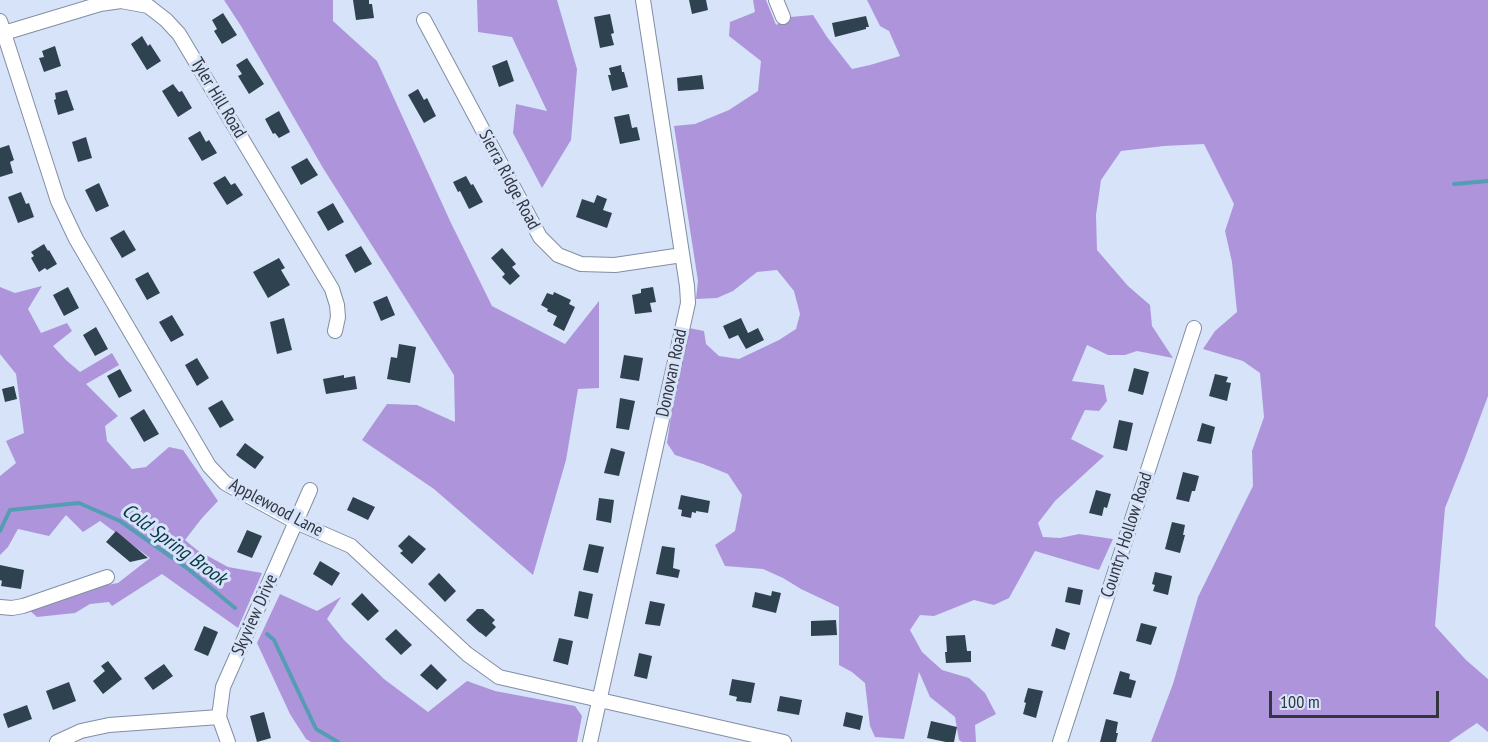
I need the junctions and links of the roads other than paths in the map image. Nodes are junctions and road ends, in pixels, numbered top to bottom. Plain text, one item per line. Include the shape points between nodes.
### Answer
1 (643, 0) edge
2 (776, 0) edge
3 (783, 17) dead end
4 (424, 20) dead end
5 (2, 27) edge
6 (682, 255) junction
7 (1194, 328) dead end
8 (335, 331) dead end
9 (310, 490) dead end
10 (296, 522) junction
11 (106, 577) dead end
12 (0, 607) edge
13 (600, 700) junction
14 (219, 717) junction
15 (57, 742) edge
16 (228, 742) edge
17 (590, 742) edge
18 (778, 742) edge
19 (1060, 742) edge

1 - 6 street, Donovan Road
2 - 3 street
4 - 6 street, Sierra Ridge Road via 540,237 558,255 581,264 615,265
5 - 8 street, Tyler Hill Road via 121,1 148,6 166,20 179,34 332,289 338,317
5 - 10 street, Applewood Lane via 58,201 76,239 209,466 225,483
6 - 13 street, Donovan Road via 688,303
7 - 19 street, Country Hollow Road
9 - 10 street, Skyview Drive
10 - 13 street, Applewood Lane via 351,546 467,654 499,677
10 - 14 street, Skyview Drive via 223,687
11 - 12 street via 22,606
13 - 17 street, Donovan Road
13 - 18 street, Applewood Lane
14 - 15 street via 109,725
14 - 16 street, Skyview Drive

